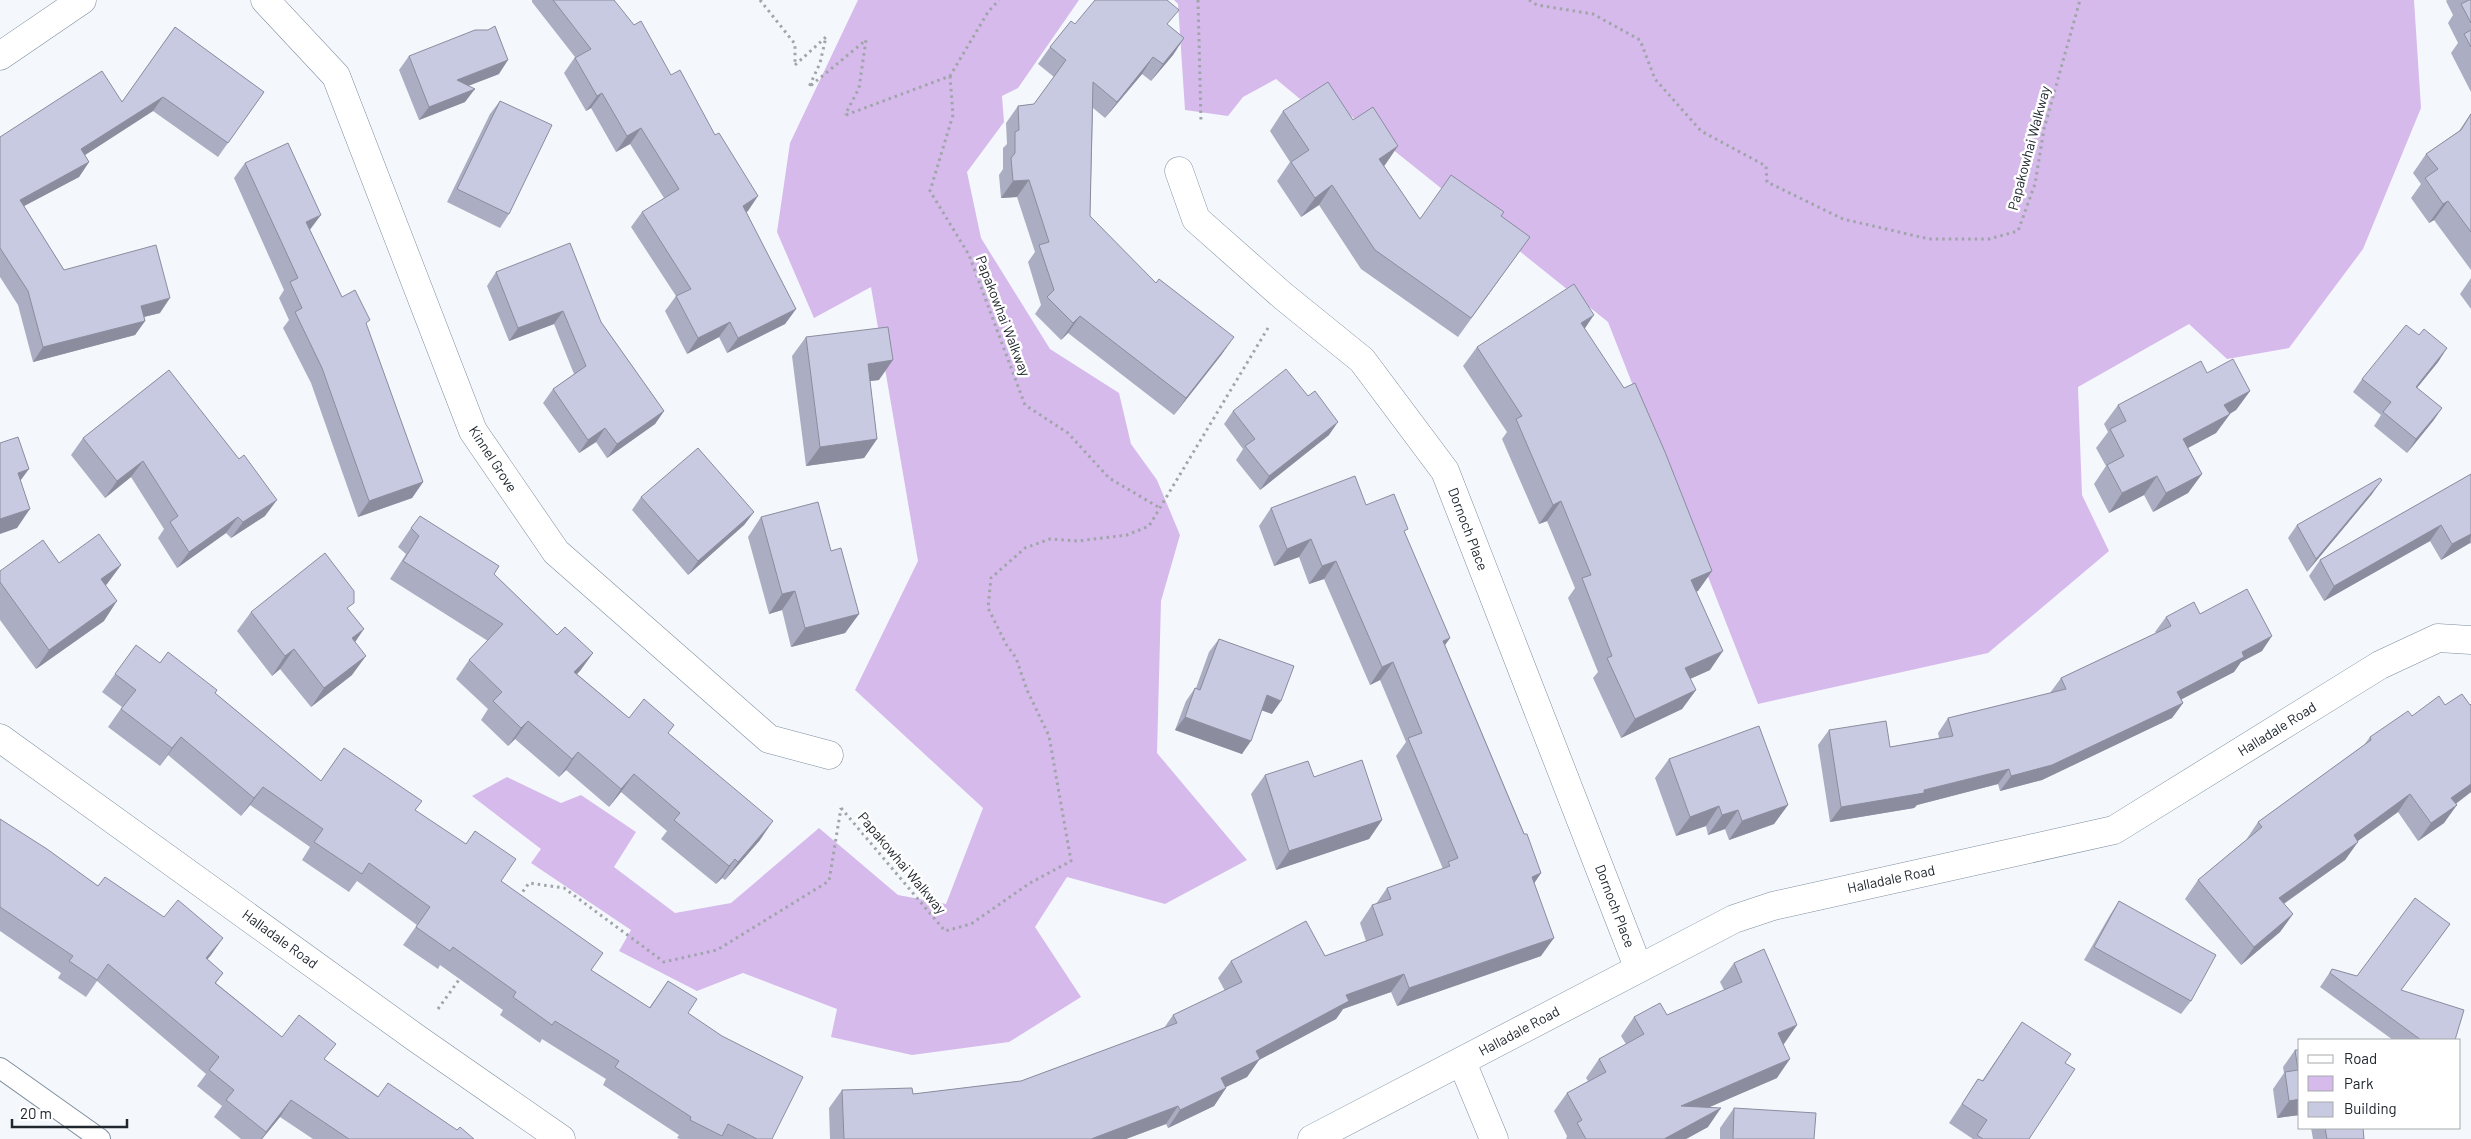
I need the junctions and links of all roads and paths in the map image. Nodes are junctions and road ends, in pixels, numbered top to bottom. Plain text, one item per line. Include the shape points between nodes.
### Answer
1 (82, 0) edge
2 (265, 0) edge
3 (760, 0) edge
4 (999, 0) edge
5 (1198, 0) edge
6 (1529, 0) edge
7 (2080, 0) edge
8 (0, 56) edge
9 (950, 76) junction
10 (1200, 122) dead end
11 (1179, 171) dead end
12 (1272, 321) dead end
13 (1160, 508) junction
14 (2471, 640) edge
15 (0, 738) edge
16 (829, 756) dead end
17 (516, 902) edge
18 (1638, 967) junction
19 (466, 971) edge
20 (438, 1009) dead end
21 (1462, 1062) junction
22 (0, 1068) edge
23 (100, 1139) edge
24 (561, 1139) edge
25 (1312, 1139) edge
26 (1494, 1139) edge

1 - 8 street
2 - 16 street, Kinnel Grove via 336,76 473,431 556,552 768,739
3 - 9 path via 795,44 795,65 826,37 820,63 809,87 866,40 859,88 845,115
4 - 9 path via 988,12
5 - 10 path
6 - 7 path, Papakowhai Walkway via 1537,5 1593,14 1640,40 1655,80 1701,130 1766,166 1767,182 1843,219 1929,238 1989,238 2018,231 2035,184 2044,129
9 - 13 path, Papakowhai Walkway via 953,115 930,191 969,255 1025,405 1068,433 1109,478
11 - 18 street, Dornoch Place via 1196,219 1362,360 1445,471
12 - 13 path, Papakowhai Walkway
13 - 17 path, Papakowhai Walkway via 1149,526 1127,535 1078,541 1050,540 1025,548 991,578 988,608 1016,658 1049,736 1070,861 1030,883 972,924 945,930 841,808 829,881 717,950 664,962 564,888 529,883
14 - 18 street, Halladale Road via 2438,638 2380,665 2114,830 1773,906 1734,919
15 - 24 street, Halladale Road
18 - 21 street, Halladale Road
19 - 20 path
21 - 25 street, Halladale Road
21 - 26 street
22 - 23 lane

